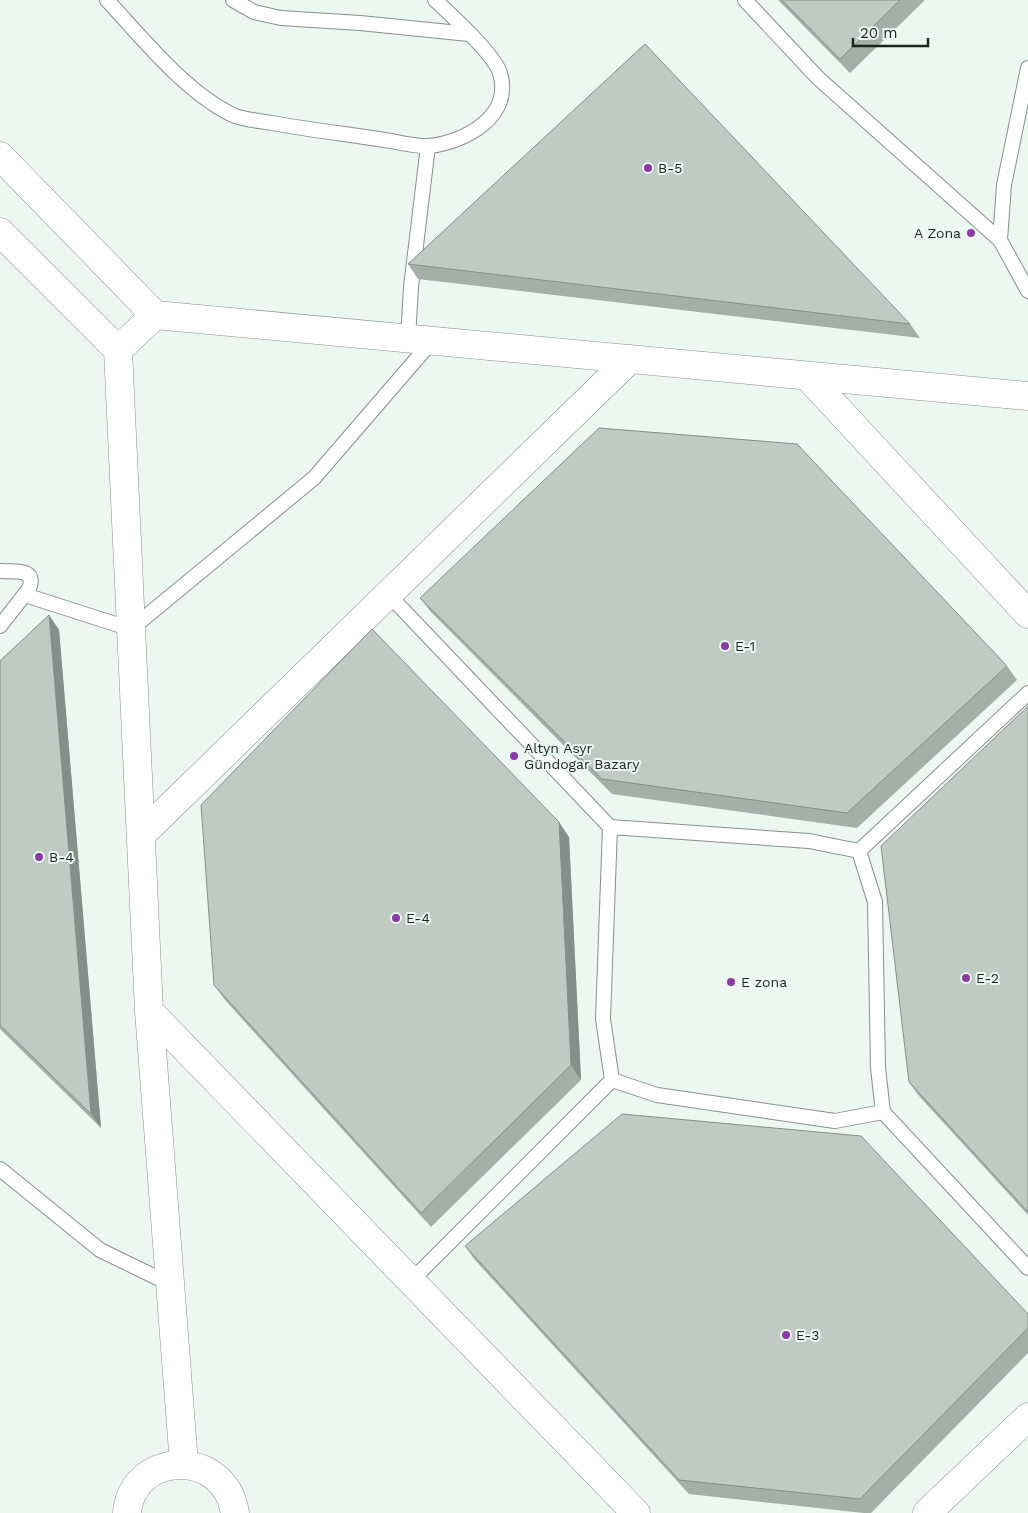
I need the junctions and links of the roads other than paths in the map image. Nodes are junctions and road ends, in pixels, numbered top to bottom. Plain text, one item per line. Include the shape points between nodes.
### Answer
1 (107, 0) edge
2 (233, 0) edge
3 (435, 0) edge
4 (745, 0) edge
5 (469, 34) junction
6 (1028, 68) edge
7 (1022, 129) edge
8 (428, 146) junction
9 (0, 156) edge
10 (0, 232) edge
11 (1000, 240) junction
12 (1028, 291) edge
13 (154, 315) junction
14 (420, 339) junction
15 (118, 350) junction
16 (630, 359) junction
17 (808, 377) junction
18 (1028, 396) edge
19 (0, 571) edge
20 (388, 594) junction
21 (25, 595) junction
22 (1028, 614) edge
23 (0, 626) edge
24 (131, 628) junction
25 (1028, 693) edge
26 (610, 827) junction
27 (141, 835) junction
28 (859, 851) junction
29 (150, 1011) junction
30 (612, 1080) junction
31 (883, 1112) junction
32 (0, 1169) edge
33 (1028, 1268) edge
34 (411, 1281) junction
35 (170, 1284) junction
36 (1028, 1417) edge
37 (184, 1464) junction
38 (127, 1513) edge
39 (235, 1513) edge
40 (636, 1513) edge
41 (927, 1513) edge

1 - 8 lane via 197,92 238,117
2 - 5 lane via 254,12 281,18
3 - 5 lane
4 - 11 lane via 818,78
5 - 8 lane via 500,71 501,101 493,114 475,130 455,141
6 - 7 lane
7 - 11 lane via 1004,185
8 - 14 lane via 411,287
9 - 13 street
10 - 15 street
11 - 12 lane
13 - 14 street
13 - 15 street
14 - 16 street
14 - 24 lane via 314,478
15 - 24 street
16 - 17 street
16 - 20 street
17 - 18 street
17 - 22 street
19 - 21 lane via 30,575 32,582
20 - 26 lane
20 - 27 street
21 - 23 lane
21 - 24 lane
24 - 27 street
25 - 28 lane
26 - 28 lane via 809,841
26 - 30 lane via 603,1019
27 - 29 street
28 - 31 lane via 875,902 878,1068
29 - 34 street
29 - 35 street
30 - 31 lane via 656,1095 834,1121
30 - 34 lane
31 - 33 lane
32 - 35 lane via 100,1250
34 - 40 street
35 - 37 street
36 - 41 street
37 - 38 street via 165,1466 148,1475 136,1488
37 - 39 street via 202,1468 218,1478 229,1493

